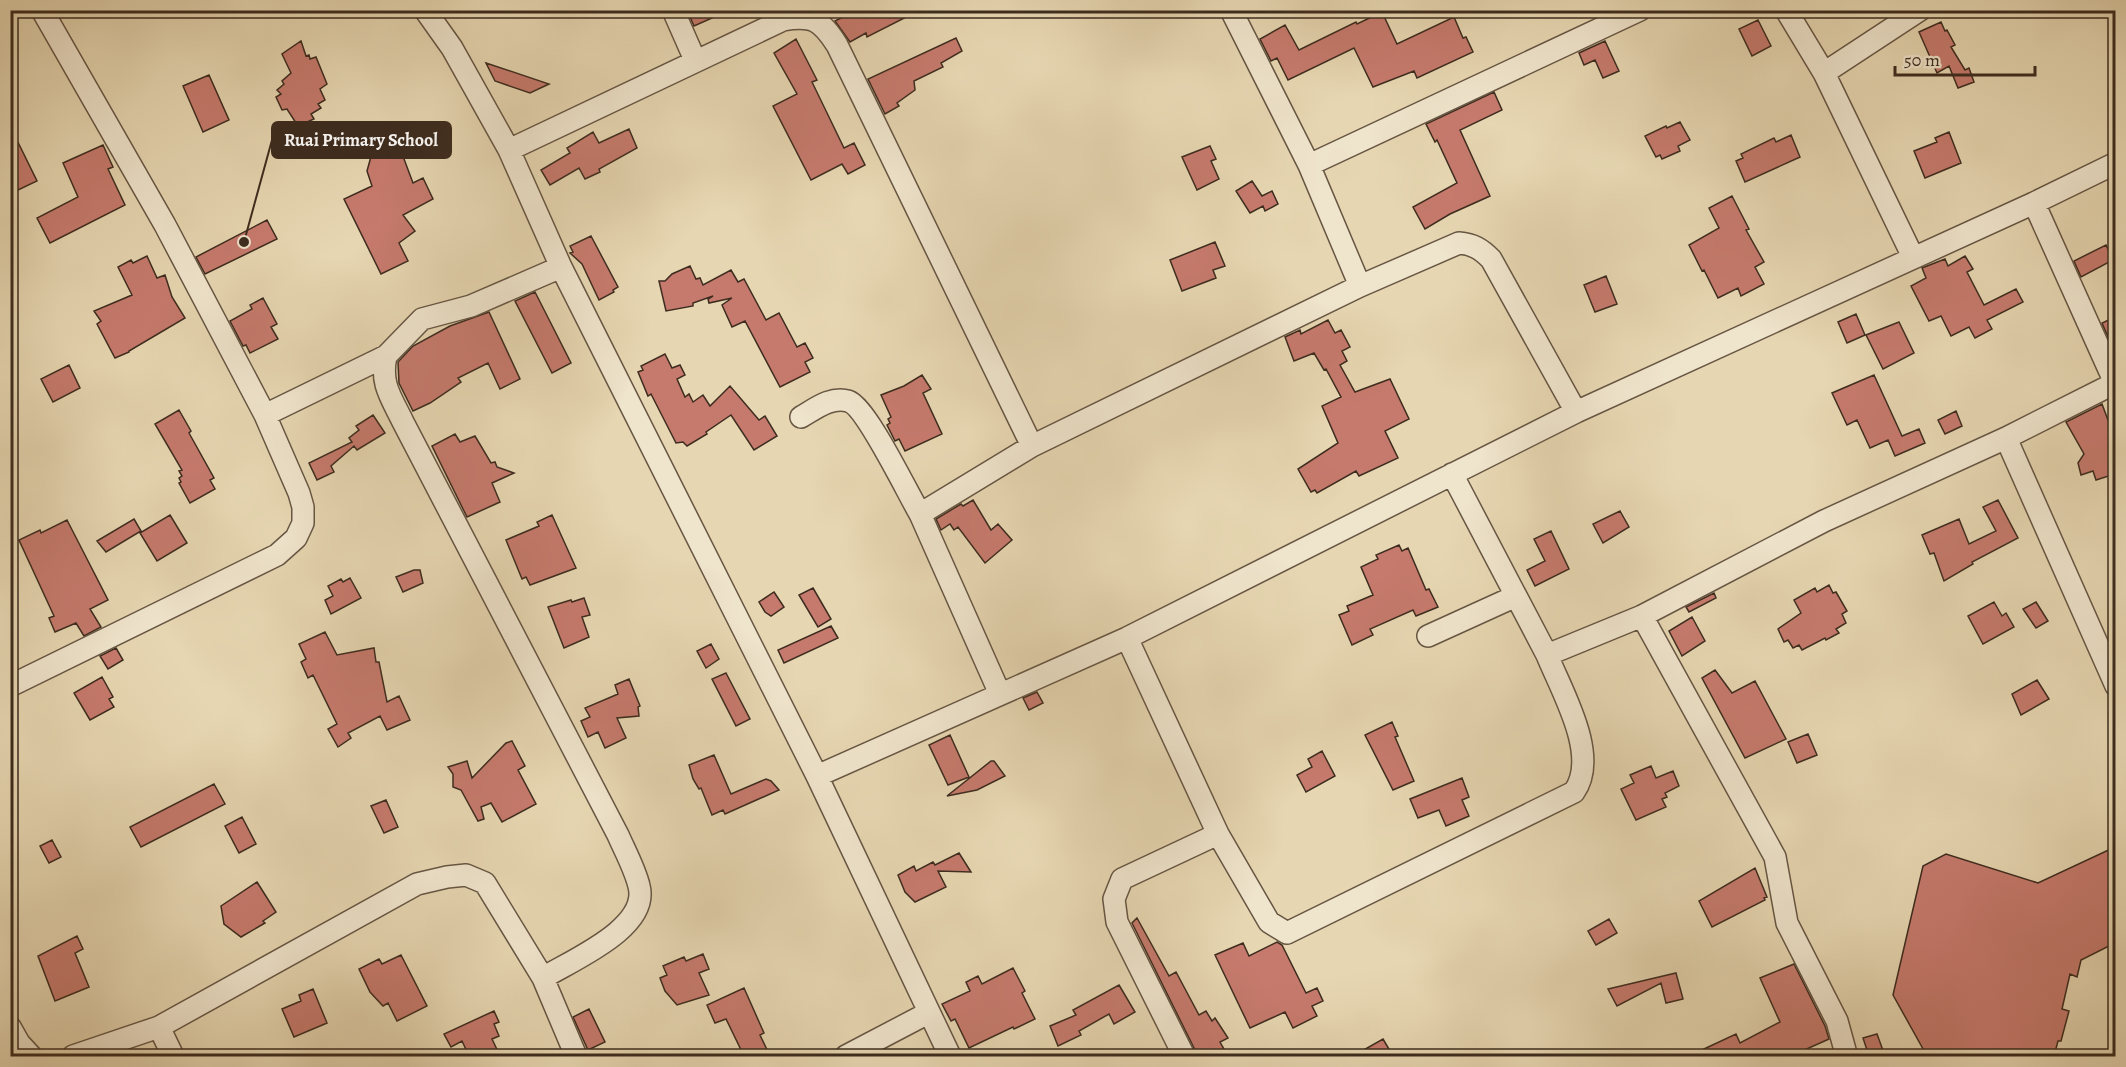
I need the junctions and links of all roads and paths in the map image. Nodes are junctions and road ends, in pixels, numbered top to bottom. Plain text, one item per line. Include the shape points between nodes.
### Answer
1 (42, 10) edge
2 (425, 10) edge
3 (673, 10) edge
4 (1231, 10) edge
5 (1640, 10) edge
6 (1786, 10) edge
7 (1920, 10) edge
8 (695, 60) junction
9 (1824, 73) junction
10 (509, 150) junction
11 (2115, 163) edge
12 (1309, 165) junction
13 (2034, 203) junction
14 (1913, 257) junction
15 (561, 267) junction
16 (1360, 286) junction
17 (386, 356) junction
18 (2115, 383) edge
19 (2115, 388) edge
20 (1576, 412) junction
21 (265, 415) junction
22 (801, 417) dead end
23 (2006, 438) junction
24 (1032, 446) junction
25 (1452, 474) junction
26 (920, 514) junction
27 (1516, 596) junction
28 (1642, 616) junction
29 (1428, 636) dead end
30 (1127, 638) junction
31 (2108, 648) edge
32 (1546, 655) junction
33 (10, 686) edge
34 (2115, 686) edge
35 (1000, 694) junction
36 (817, 776) junction
37 (1218, 834) junction
38 (543, 978) junction
39 (928, 1013) junction
40 (10, 1027) edge
41 (159, 1027) junction
42 (31, 1056) edge
43 (73, 1056) edge
44 (173, 1056) edge
45 (576, 1056) edge
46 (846, 1056) edge
47 (950, 1056) edge
48 (1184, 1056) edge
49 (1842, 1056) edge

1 - 21 street via 165,225
2 - 10 street via 452,48
3 - 8 street
4 - 12 street
5 - 12 street
6 - 9 street
7 - 9 street
8 - 10 street
8 - 24 street via 783,20 809,18 826,28
9 - 14 street
10 - 15 street
11 - 13 street
12 - 16 street
13 - 14 street
13 - 18 street
14 - 20 street
15 - 17 street via 471,306 422,319
15 - 36 street
16 - 20 street via 1459,243 1481,250 1491,259
16 - 24 street
17 - 21 street
17 - 38 street via 382,373 398,411 618,835 640,887 640,906 618,934
18 - 19 street
18 - 23 street
20 - 25 street
21 - 33 street via 303,507 303,523 296,538 277,555
22 - 26 street via 832,400 849,401 860,410
23 - 28 street via 1824,521
23 - 31 street
24 - 26 street
25 - 27 street
25 - 30 street
26 - 35 street
27 - 29 street
27 - 32 street
28 - 32 street
28 - 49 street via 1775,857 1787,923 1837,1021 1845,1050
30 - 35 street
30 - 37 street
31 - 34 street
32 - 37 street via 1584,752 1581,783 1574,792 1287,933 1269,922
35 - 36 street
36 - 39 street
37 - 48 street via 1122,879 1114,899 1117,922
38 - 41 street via 485,883 466,876 447,877 417,884
38 - 45 street
39 - 46 street
39 - 47 street
40 - 42 street
41 - 43 street
41 - 44 street

